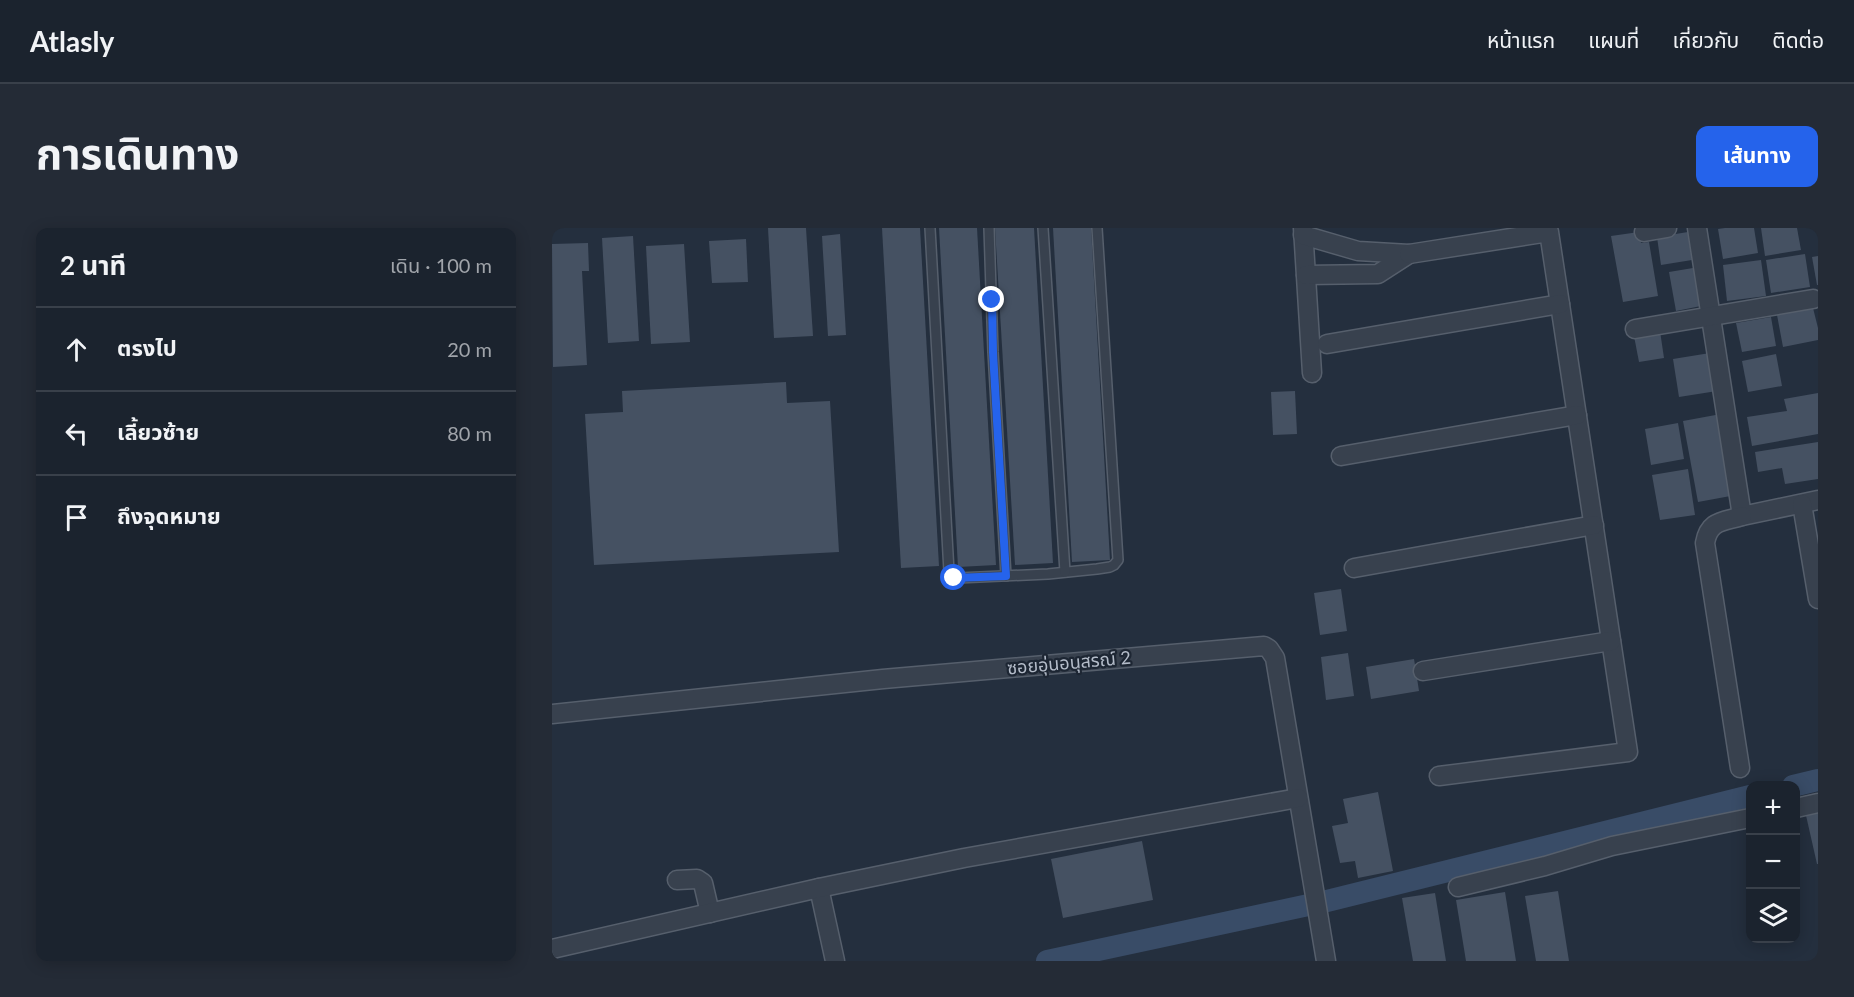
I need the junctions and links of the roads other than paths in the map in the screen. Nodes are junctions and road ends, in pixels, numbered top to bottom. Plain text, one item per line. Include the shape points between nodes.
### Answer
1 (930, 228) edge
2 (989, 228) edge
3 (1042, 228) edge
4 (1097, 228) edge
5 (1667, 228) edge
6 (1697, 228) edge
7 (1303, 231) edge
8 (1644, 232) dead end
9 (1409, 254) junction
10 (1306, 275) junction
11 (1813, 299) dead end
12 (1560, 304) junction
13 (1712, 317) junction
14 (1635, 329) dead end
15 (1327, 344) dead end
16 (1312, 373) dead end
17 (1577, 415) junction
18 (1341, 456) dead end
19 (1810, 502) edge
20 (1742, 516) junction
21 (1594, 525) junction
22 (1354, 568) dead end
23 (1065, 572) junction
24 (1006, 576) junction
25 (1818, 599) edge
26 (1611, 641) junction
27 (1423, 671) dead end
28 (552, 714) edge
29 (1740, 768) dead end
30 (1439, 776) dead end
31 (1298, 798) junction
32 (1818, 802) edge
33 (1800, 807) edge
34 (1746, 819) edge
35 (677, 880) dead end
36 (1458, 887) dead end
37 (819, 888) junction
38 (710, 913) junction
39 (552, 950) edge
40 (835, 961) edge
41 (1326, 961) edge

1 - 24 lane via 949,572 958,578
2 - 24 lane
3 - 23 lane
4 - 23 lane via 1119,556 1110,567
5 - 8 street
6 - 13 street
7 - 9 street via 1358,251
7 - 10 street
9 - 10 street via 1378,274
9 - 12 street via 1549,232
10 - 16 street
11 - 13 street
12 - 15 street
12 - 17 street
13 - 14 street
13 - 20 street
17 - 18 street
17 - 21 street
19 - 20 street
19 - 25 street
20 - 29 street via 1713,524 1705,543
21 - 22 street
21 - 26 street
23 - 24 lane
26 - 27 street
26 - 30 street via 1628,752
28 - 31 street, ซอยอุ่นอนุสรณ์ 2 via 883,679 1264,646 1275,658
31 - 37 street
31 - 41 street, ซอยอุ่นอนุสรณ์ 2
32 - 33 street
34 - 36 street via 1612,846
35 - 38 street via 697,879 703,883
37 - 38 street
37 - 40 street
38 - 39 street

